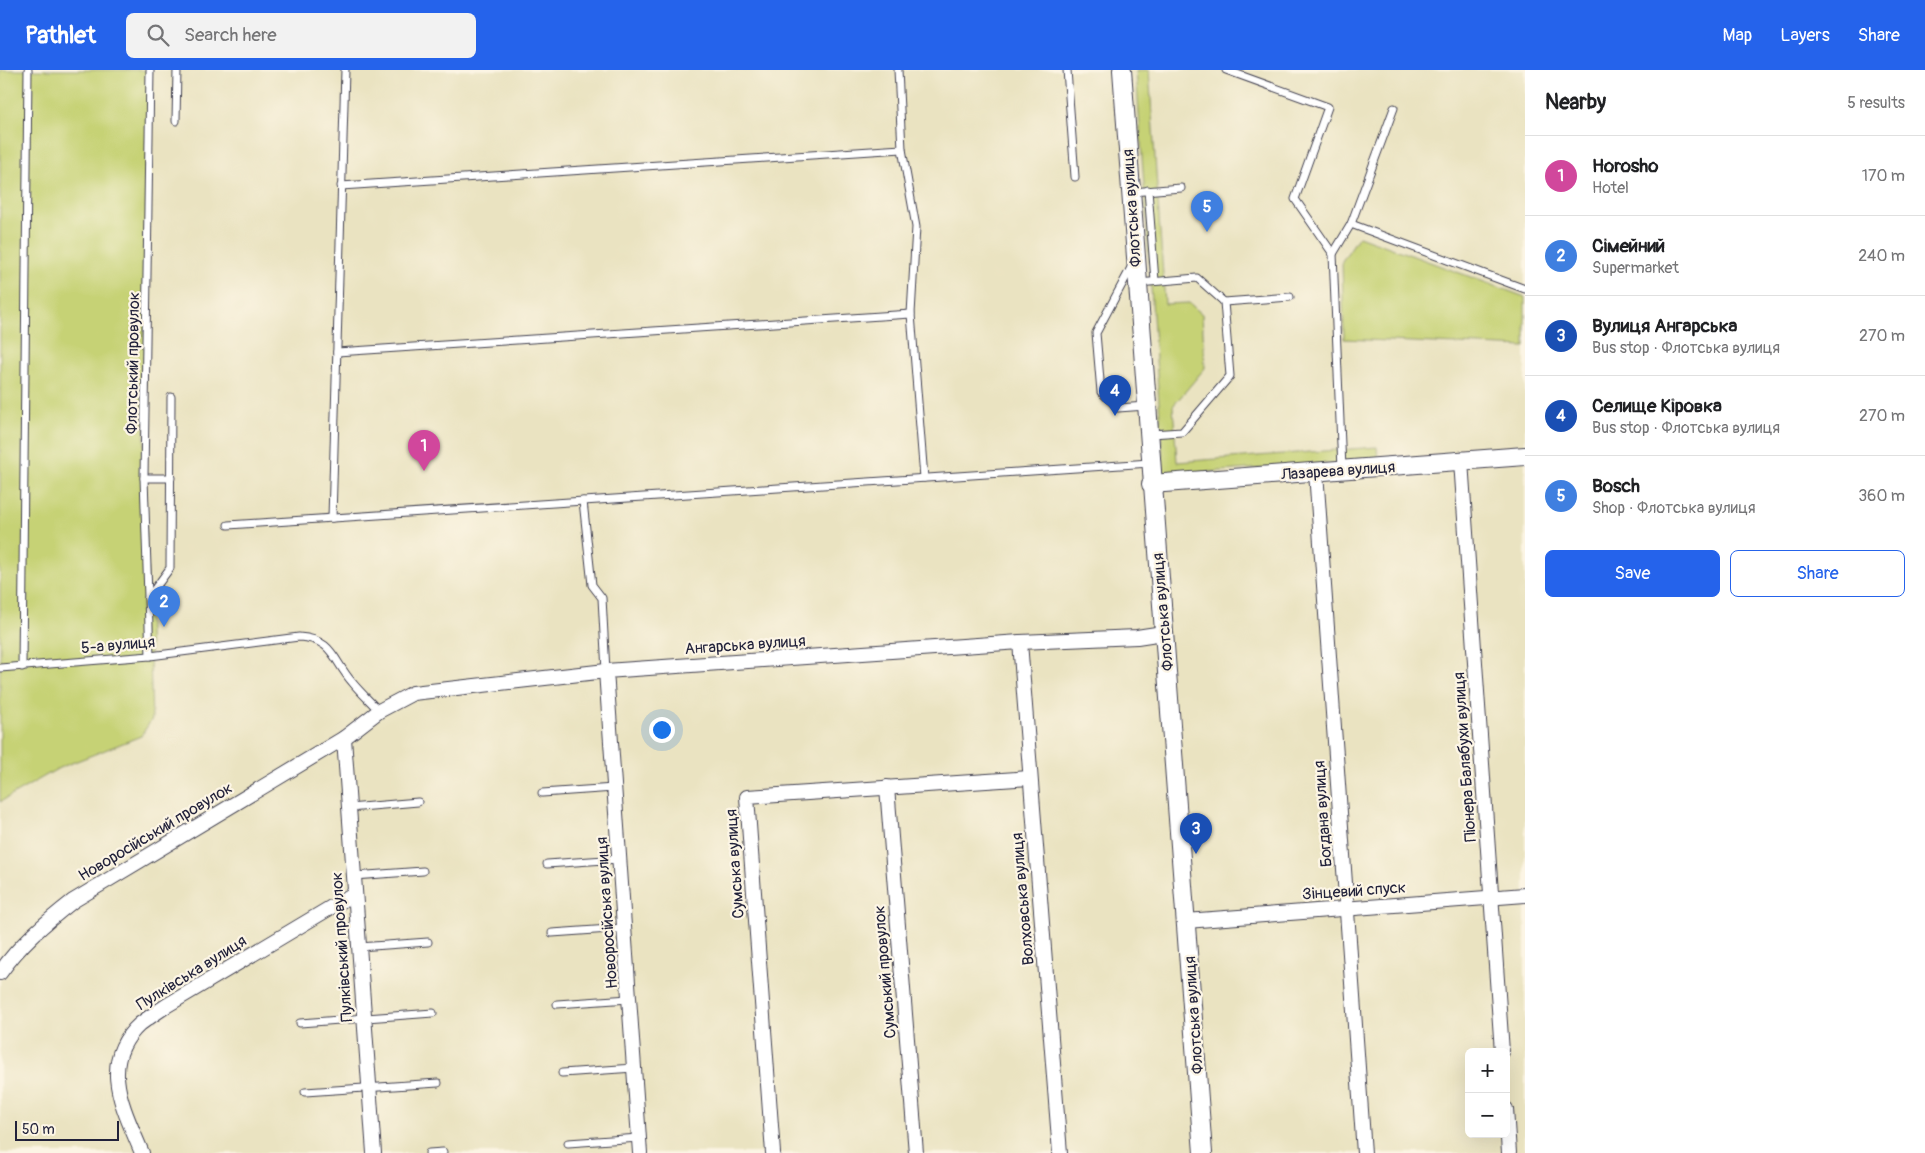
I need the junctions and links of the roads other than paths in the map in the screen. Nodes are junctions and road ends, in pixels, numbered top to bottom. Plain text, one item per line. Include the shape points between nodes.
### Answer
1 (28, 70) edge
2 (150, 70) edge
3 (177, 70) edge
4 (344, 70) edge
5 (898, 70) edge
6 (1067, 70) edge
7 (1122, 70) edge
8 (1226, 70) edge
9 (1394, 108) dead end
10 (176, 121) dead end
11 (902, 149) junction
12 (1074, 178) dead end
13 (342, 186) junction
14 (1181, 188) dead end
15 (1148, 190) junction
16 (1130, 192) junction
17 (1350, 224) junction
18 (1333, 254) junction
19 (1135, 260) junction
20 (1155, 281) junction
21 (1137, 283) junction
22 (1525, 289) edge
23 (1290, 297) dead end
24 (1224, 302) junction
25 (911, 314) junction
26 (337, 352) junction
27 (171, 397) dead end
28 (1146, 406) junction
29 (1148, 434) junction
30 (1525, 456) edge
31 (1462, 461) junction
32 (1150, 463) junction
33 (1342, 470) junction
34 (1316, 472) junction
35 (144, 478) junction
36 (171, 478) junction
37 (924, 478) junction
38 (1151, 484) junction
39 (582, 501) junction
40 (332, 518) junction
41 (228, 525) dead end
42 (148, 598) junction
43 (1164, 633) junction
44 (1020, 642) junction
45 (150, 656) junction
46 (22, 667) junction
47 (0, 668) edge
48 (606, 671) junction
49 (379, 711) junction
50 (344, 738) junction
51 (1030, 778) junction
52 (887, 787) junction
53 (614, 788) junction
54 (542, 793) dead end
55 (418, 802) dead end
56 (349, 808) junction
57 (619, 859) junction
58 (547, 864) dead end
59 (423, 872) dead end
60 (354, 876) junction
61 (355, 893) junction
62 (1525, 895) edge
63 (1492, 898) junction
64 (1347, 908) junction
65 (1186, 921) junction
66 (624, 928) junction
67 (552, 933) dead end
68 (428, 942) dead end
69 (359, 947) junction
70 (0, 973) edge
71 (629, 999) junction
72 (557, 1004) dead end
73 (433, 1013) dead end
74 (364, 1018) junction
75 (300, 1023) dead end
76 (1502, 1048) edge
77 (634, 1068) junction
78 (562, 1074) dead end
79 (438, 1083) dead end
80 (369, 1088) junction
81 (305, 1092) dead end
82 (639, 1138) junction
83 (1508, 1138) edge
84 (568, 1143) dead end
85 (443, 1152) edge
86 (142, 1153) edge
87 (374, 1153) edge
88 (429, 1153) edge
89 (640, 1153) edge
90 (773, 1153) edge
91 (916, 1153) edge
92 (1060, 1153) edge
93 (1203, 1153) edge
94 (1364, 1153) edge
95 (1509, 1153) edge

1 - 46 lane
2 - 35 lane, Флотський провулок
3 - 10 lane
4 - 13 lane
5 - 11 lane
6 - 12 lane
7 - 16 street, Флотська вулиця
8 - 18 lane via 1328,107 1295,199
9 - 17 lane
11 - 13 lane
11 - 25 lane via 916,227
13 - 26 lane
14 - 15 lane
15 - 16 lane
15 - 20 lane
16 - 19 street, Флотська вулиця
17 - 18 lane
17 - 22 lane
18 - 33 lane
19 - 21 street, Флотська вулиця
19 - 28 lane via 1096,333 1101,392 1118,408
20 - 21 lane
20 - 24 lane via 1197,278
21 - 28 street, Флотська вулиця
23 - 24 lane
24 - 29 lane via 1230,376 1182,432
25 - 26 lane
25 - 37 lane
26 - 40 lane
27 - 36 lane
28 - 29 street, Флотська вулиця
29 - 32 street, Флотська вулиця
30 - 31 street, Лазарева вулиця
31 - 33 street, Лазарева вулиця
31 - 63 street, Піонера Балабухи вулиця
32 - 37 lane
32 - 38 street, Флотська вулиця
33 - 34 street, Лазарева вулиця
34 - 38 street, Лазарева вулиця
34 - 64 street, Богдана вулиця
35 - 36 lane
35 - 42 lane, Флотський провулок
36 - 42 lane via 170,568
37 - 39 lane
38 - 43 street, Флотська вулиця
39 - 40 lane
39 - 48 lane via 592,585 602,598
40 - 41 lane
42 - 45 lane, Флотський провулок
43 - 44 street, Ангарська вулиця
43 - 65 street, Флотська вулиця
44 - 48 street, Ангарська вулиця
44 - 51 street, Волховська вулиця
45 - 46 lane, 5-а вулиця
45 - 49 lane, 5-а вулиця via 312,638 324,644 351,681
46 - 47 lane, 5-а вулиця
48 - 49 street, Ангарська вулиця via 413,693
48 - 53 street, Новоросійська вулиця
49 - 50 street, Ангарська вулиця
50 - 56 street, Пулківський провулок
50 - 70 street, Новоросійський провулок via 73,901 40,927
51 - 52 street, Сумська вулиця
51 - 92 street, Волховська вулиця
52 - 90 street, Сумська вулиця via 747,797
52 - 91 street, Сумський провулок
53 - 54 lane
53 - 57 street, Новоросійська вулиця
55 - 56 lane
56 - 60 street, Пулківський провулок
57 - 58 lane
57 - 66 street, Новоросійська вулиця
59 - 60 lane
60 - 61 street, Пулківський провулок
61 - 69 street, Пулківський провулок
61 - 86 street, Пулківська вулиця via 166,1006 140,1024 126,1040 117,1058 116,1078 120,1098
62 - 63 street, Зінцевий спуск
63 - 64 street, Зінцевий спуск
63 - 76 street, Піонера Балабухи вулиця
64 - 65 street, Зінцевий спуск
64 - 94 street, Богдана вулиця
65 - 93 street, Флотська вулиця
66 - 67 lane
66 - 71 street, Новоросійська вулиця
68 - 69 lane
69 - 74 street, Пулківський провулок
71 - 72 lane
71 - 77 street, Новоросійська вулиця
73 - 74 lane
74 - 75 lane
74 - 80 street, Пулківський провулок
77 - 78 lane
77 - 82 street, Новоросійська вулиця
79 - 80 lane
80 - 81 lane
80 - 87 street, Пулківський провулок
82 - 84 lane
82 - 89 street, Новоросійська вулиця
83 - 95 street
85 - 88 lane

